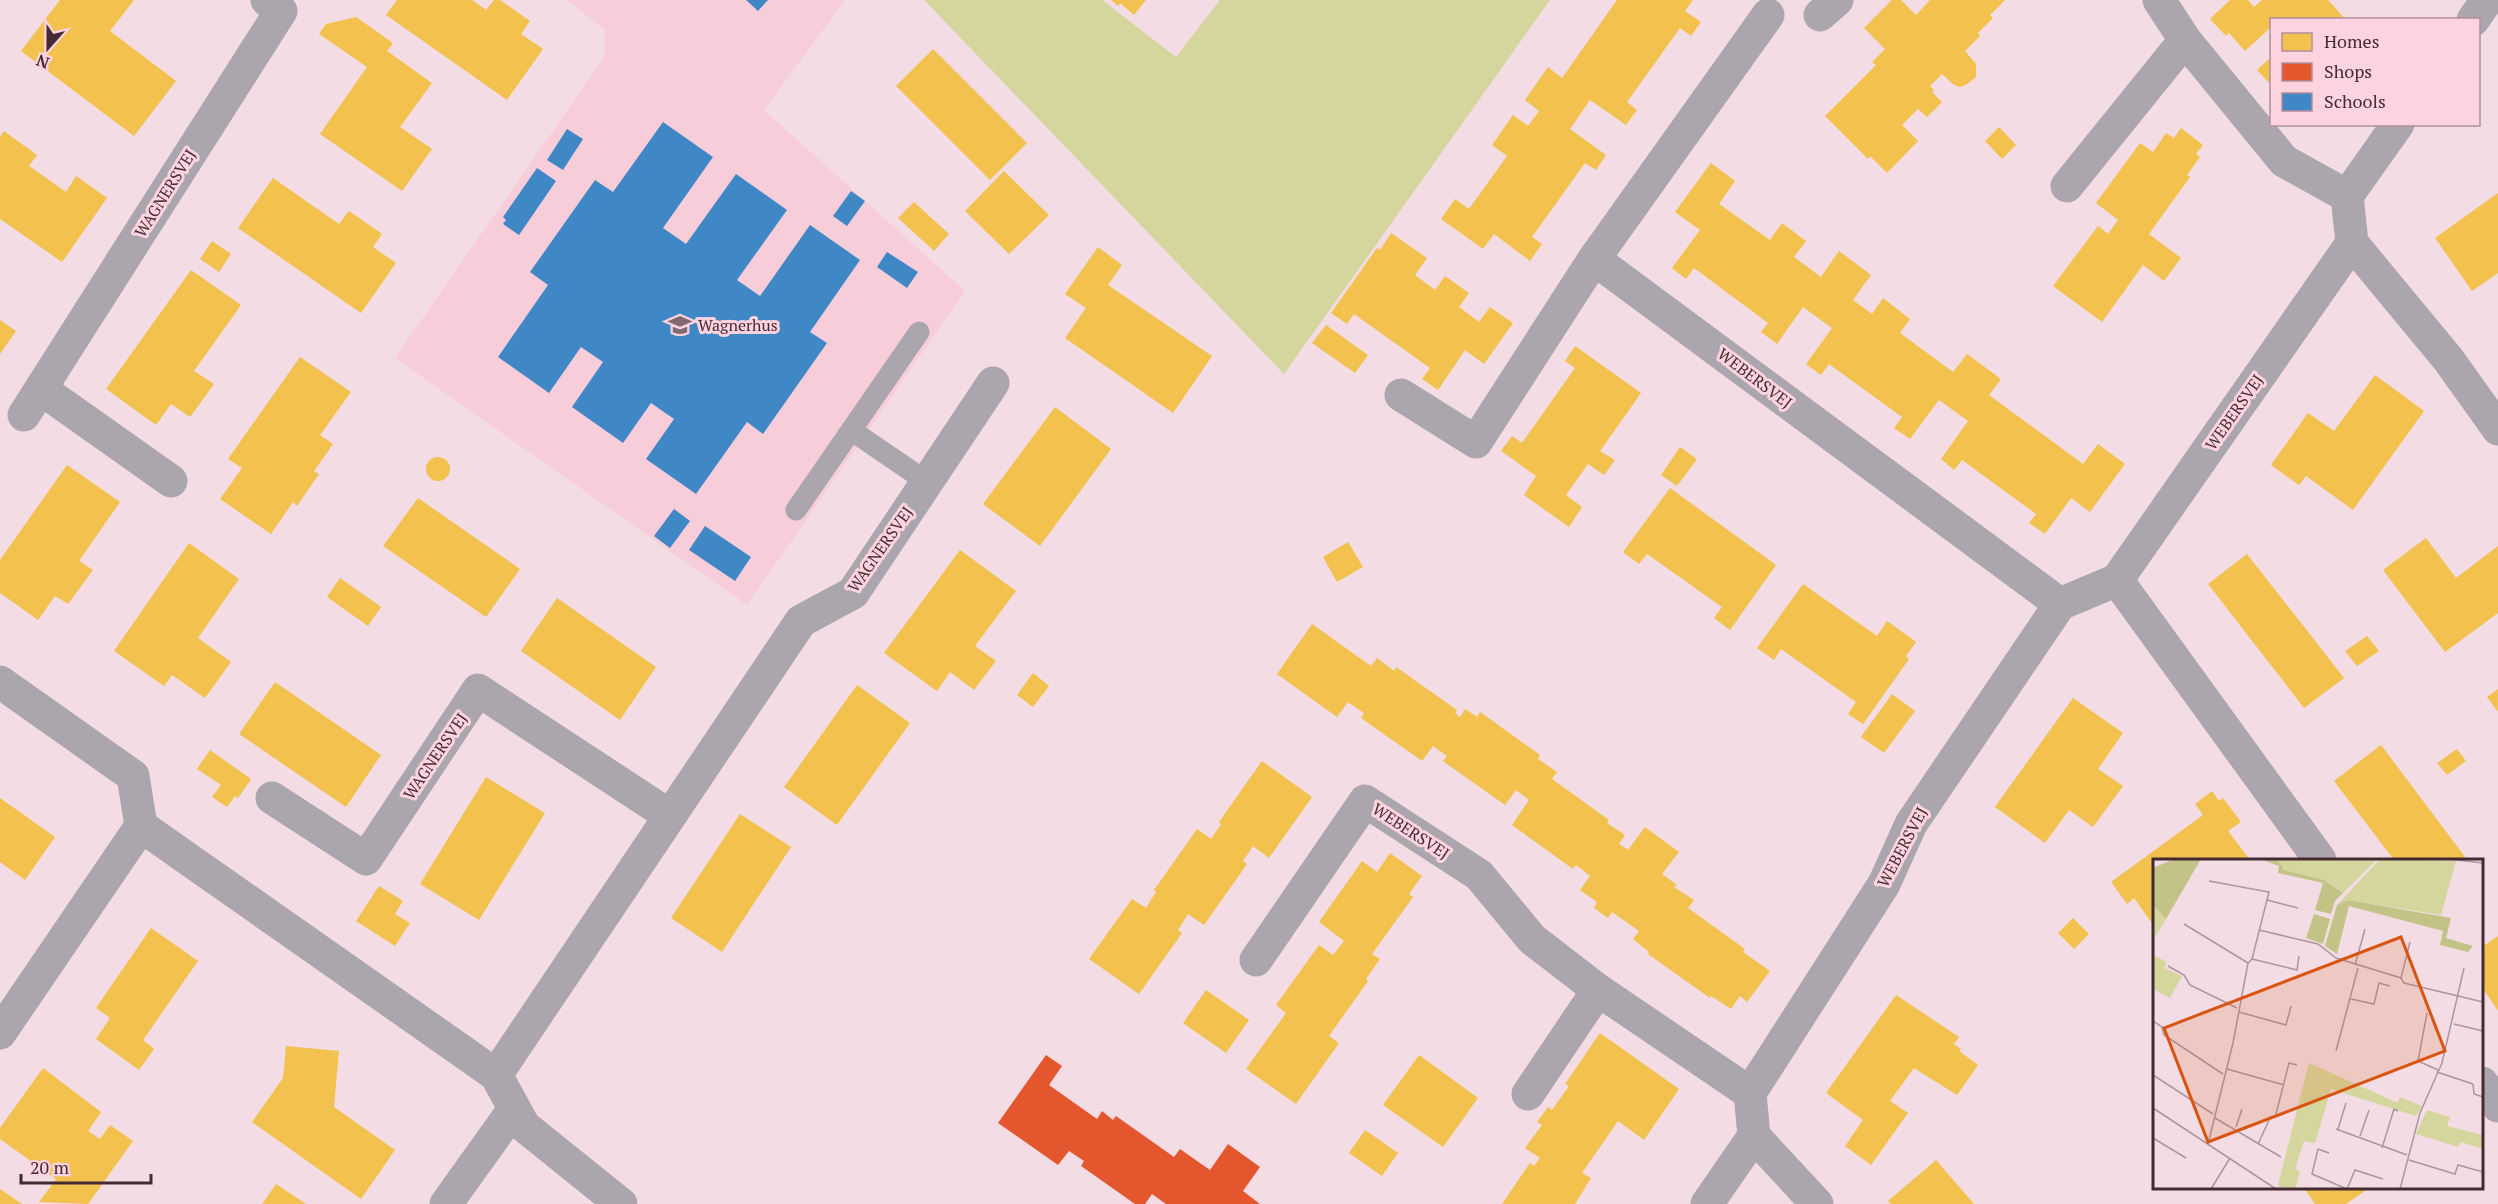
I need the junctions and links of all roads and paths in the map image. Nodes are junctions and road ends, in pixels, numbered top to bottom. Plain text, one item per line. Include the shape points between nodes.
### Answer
1 (267, 0) edge
2 (2159, 0) edge
3 (2487, 0) edge
4 (1768, 15) dead end
5 (2474, 18) edge
6 (2185, 40) junction
7 (2397, 126) edge
8 (2067, 186) dead end
9 (2348, 196) junction
10 (2352, 243) junction
11 (1594, 259) junction
12 (919, 332) dead end
13 (993, 383) dead end
14 (1401, 395) dead end
15 (2498, 429) edge
16 (851, 430) junction
17 (171, 481) dead end
18 (927, 482) junction
19 (796, 510) dead end
20 (2117, 580) junction
21 (2060, 604) junction
22 (0, 682) edge
23 (272, 798) dead end
24 (670, 816) junction
25 (141, 826) junction
26 (2319, 859) edge
27 (1256, 960) dead end
28 (1598, 990) junction
29 (0, 1033) edge
30 (495, 1075) junction
31 (2483, 1086) edge
32 (1750, 1093) junction
33 (1528, 1094) dead end
34 (2498, 1106) edge
35 (519, 1118) junction
36 (1754, 1136) junction
37 (446, 1204) edge
38 (621, 1204) edge
39 (1707, 1204) edge
40 (1817, 1204) edge

1 - 17 street, WAGNERSVEJ via 281,11 32,402
2 - 6 street
3 - 5 street
4 - 11 street
6 - 8 street
6 - 9 street via 2284,161
7 - 9 street
9 - 10 street
10 - 15 street via 2448,359
10 - 20 street, WEBERSVEJ
11 - 14 street via 1476,442
11 - 21 street, WEBERSVEJ
12 - 16 lane
13 - 18 street, WAGNERSVEJ
16 - 18 lane
16 - 19 lane
18 - 24 street, WAGNERSVEJ via 853,593 801,621
20 - 21 street
20 - 26 street
21 - 32 street, WEBERSVEJ via 1911,824 1884,884
22 - 25 street via 134,776
23 - 24 street, WAGNERSVEJ via 366,859 478,690
24 - 30 street, WAGNERSVEJ
25 - 29 street
25 - 30 street
27 - 28 street, WEBERSVEJ via 1365,801 1479,874 1532,939
28 - 32 street, WEBERSVEJ
28 - 33 street
30 - 35 street
31 - 34 street
32 - 36 street
35 - 37 street
35 - 38 street
36 - 39 street
36 - 40 street

